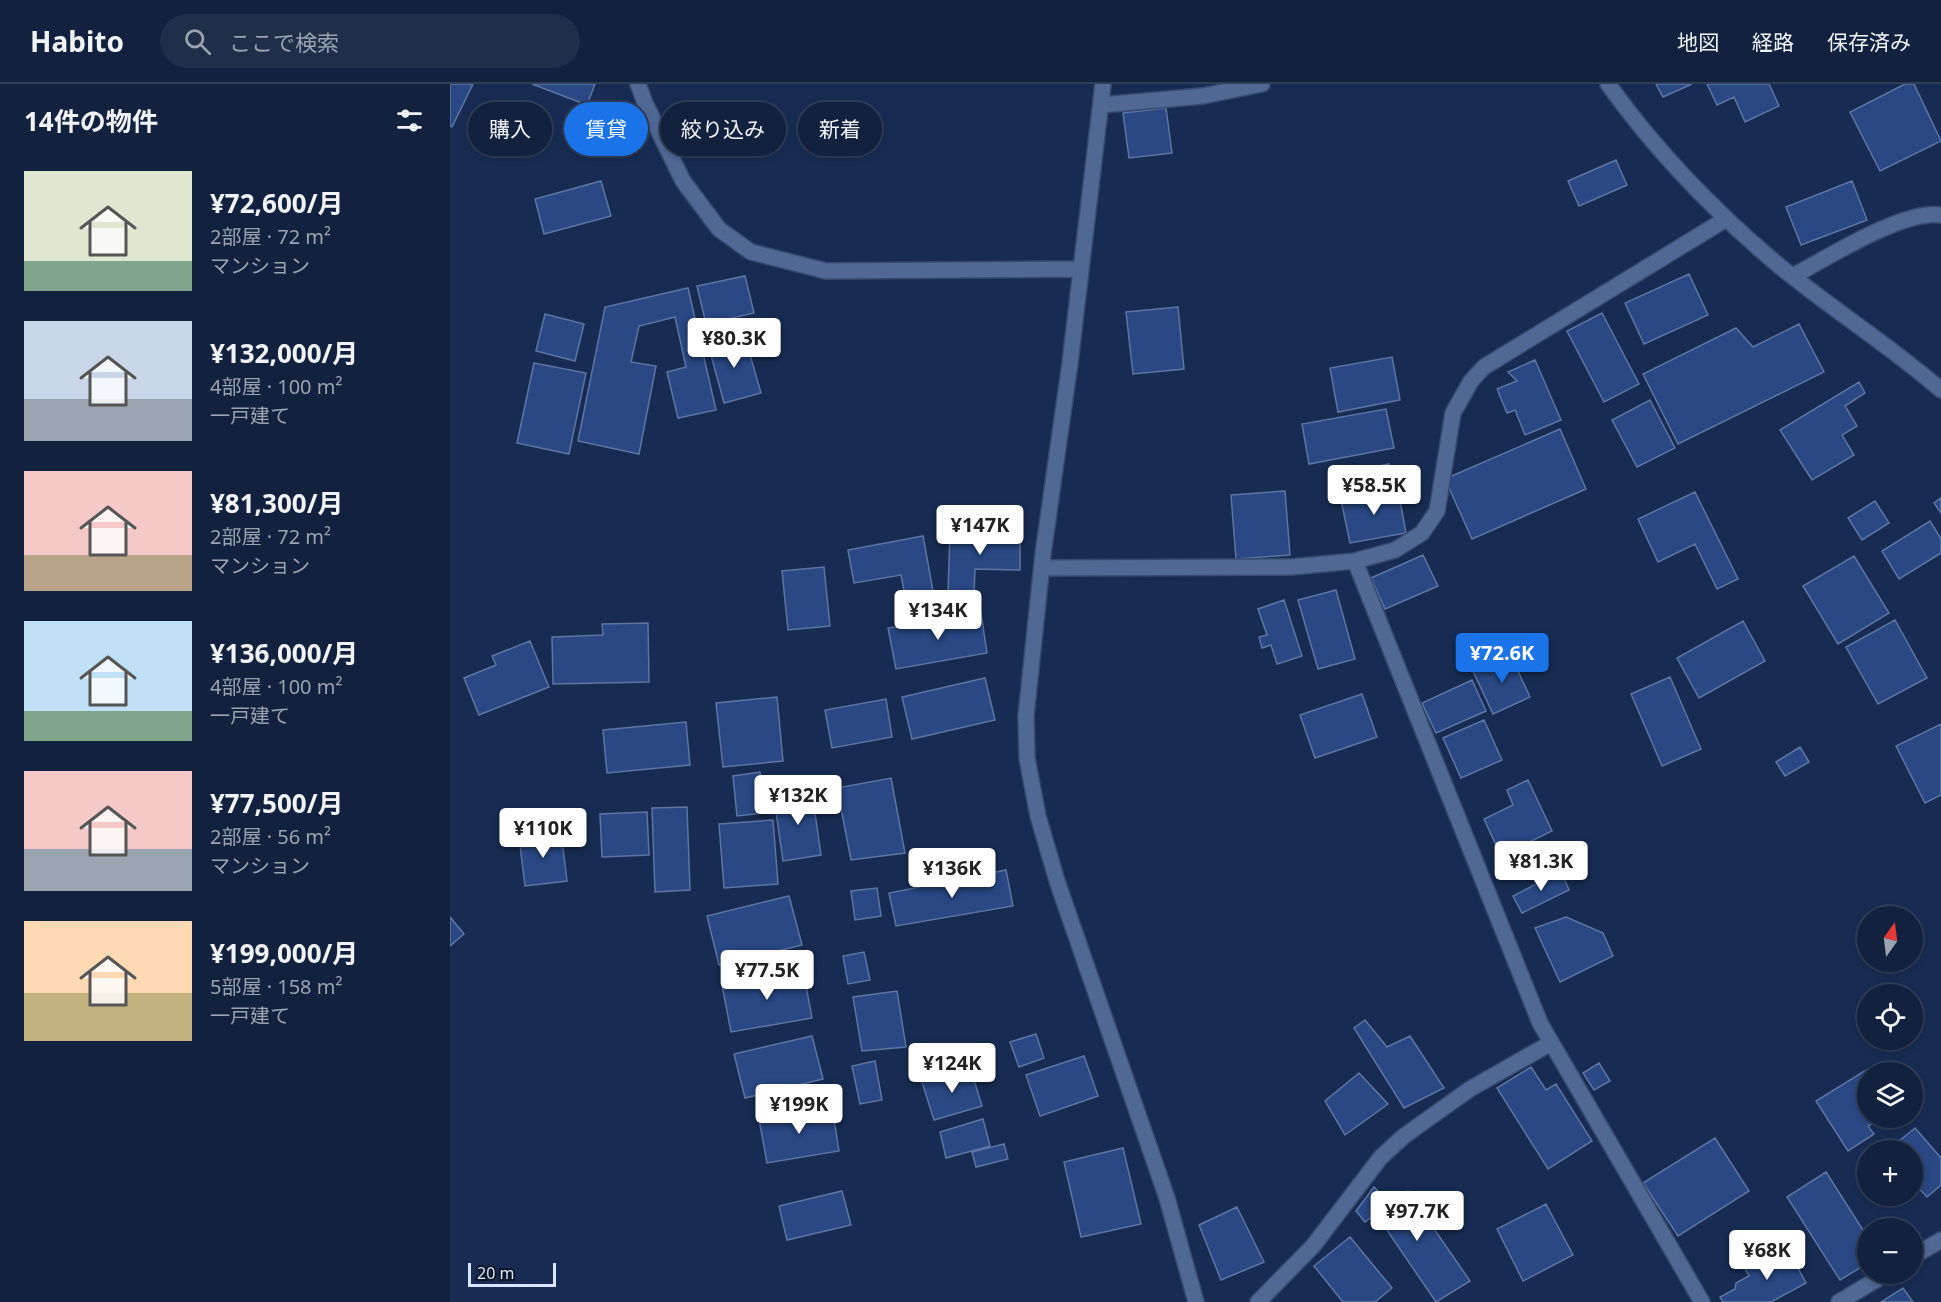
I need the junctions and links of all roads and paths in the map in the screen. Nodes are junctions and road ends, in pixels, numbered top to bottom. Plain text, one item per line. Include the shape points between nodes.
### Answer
1 (639, 84) edge
2 (1103, 84) edge
3 (1262, 84) edge
4 (1608, 84) edge
5 (1101, 105) junction
6 (1941, 215) edge
7 (1726, 219) junction
8 (1080, 269) junction
9 (1792, 276) junction
10 (1941, 390) edge
11 (1355, 561) junction
12 (1042, 568) junction
13 (1551, 1043) junction
14 (1941, 1240) edge
15 (1923, 1251) edge
16 (1869, 1284) edge
17 (1196, 1302) edge
18 (1258, 1302) edge
19 (1702, 1302) edge
20 (1839, 1302) edge

1 - 8 street via 683,181 719,229 751,252 826,271
2 - 5 street
3 - 5 street via 1203,96
4 - 7 street via 1666,159
5 - 8 street
6 - 9 street via 1931,213 1896,223
7 - 9 street
7 - 11 street via 1484,367 1453,413 1437,512 1422,533 1395,550
8 - 12 street
9 - 10 street
11 - 12 street via 1291,567
11 - 13 street
12 - 17 street via 1026,716 1027,758 1038,816 1167,1198
13 - 18 street via 1470,1089 1404,1136 1381,1157 1313,1246
13 - 19 street
14 - 15 street
16 - 20 street

